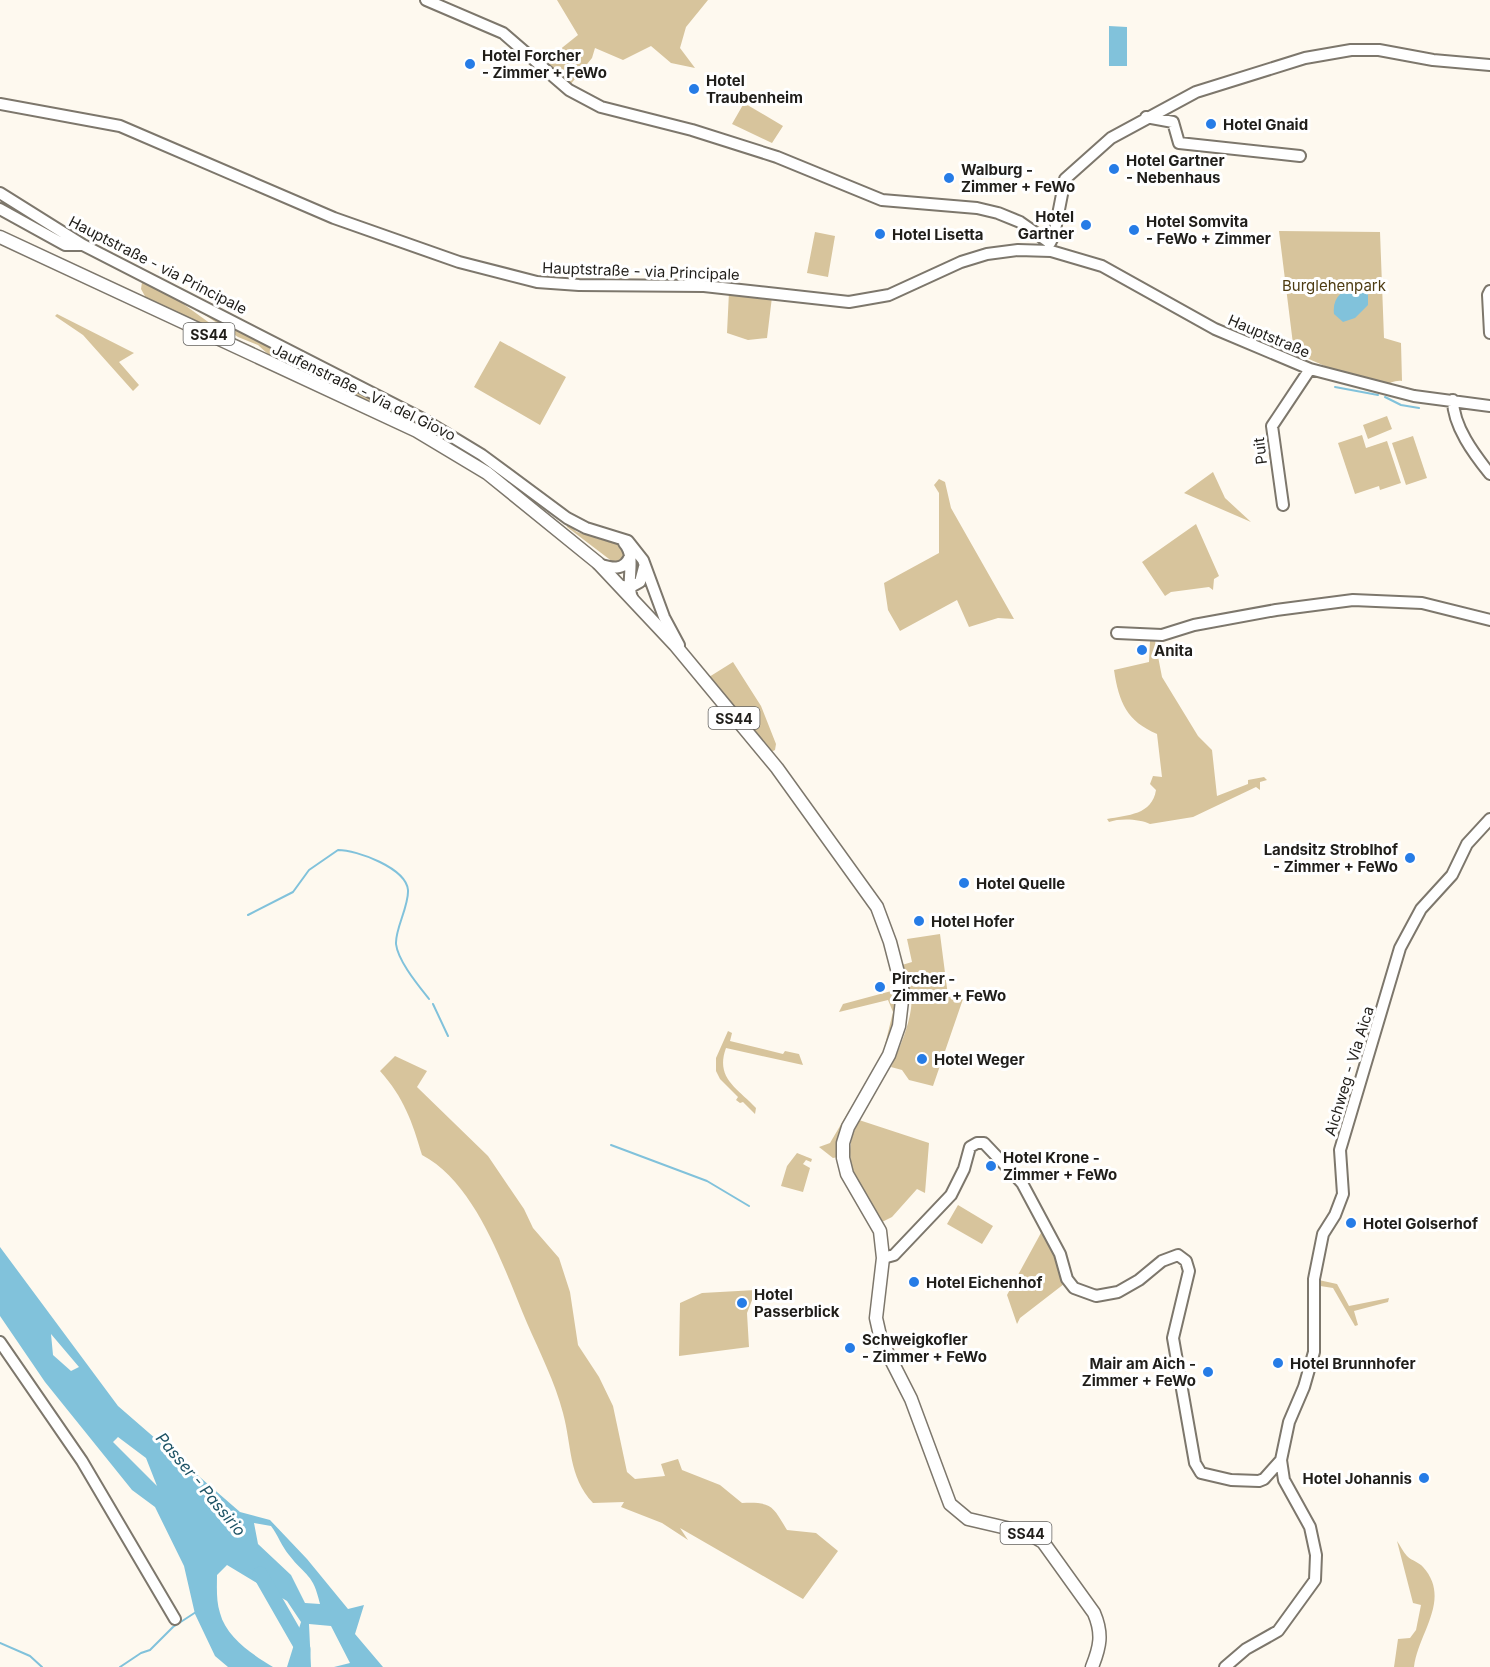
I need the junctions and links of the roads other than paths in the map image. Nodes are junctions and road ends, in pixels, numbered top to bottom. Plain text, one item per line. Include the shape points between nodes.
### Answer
1 (426, 0) edge
2 (1490, 65) edge
3 (0, 104) edge
4 (1146, 117) junction
5 (1300, 156) dead end
6 (0, 193) edge
7 (0, 209) edge
8 (0, 237) edge
9 (82, 245) junction
10 (1051, 247) junction
11 (1490, 291) edge
12 (1490, 333) edge
13 (1310, 369) junction
14 (1453, 400) junction
15 (1490, 406) edge
16 (1490, 474) edge
17 (1283, 505) dead end
18 (617, 537) junction
19 (630, 553) junction
20 (643, 560) junction
21 (598, 563) junction
22 (616, 582) junction
23 (629, 587) junction
24 (633, 600) junction
25 (1490, 620) edge
26 (1117, 633) dead end
27 (701, 678) junction
28 (1490, 819) edge
29 (883, 1258) junction
30 (0, 1342) edge
31 (1281, 1460) junction
32 (176, 1619) dead end
33 (1092, 1667) edge
34 (1225, 1667) edge

1 - 10 street via 503,33 569,90 601,107 692,129 777,157 882,200 998,213 1040,233
2 - 4 street via 1433,60 1393,51 1351,50 1305,58 1228,80
3 - 10 street, Hauptstraße - via Principale via 120,126 364,230 459,262 537,282 704,286 849,302 889,295 987,254
4 - 5 street via 1173,122 1179,143
4 - 10 street via 1111,138 1065,179
6 - 9 street, Hauptstraße - via Principale
7 - 9 street via 65,245
8 - 21 main road, Jaufenstraße - Via del Giovo / SS44 via 417,431 510,489
9 - 18 street, Hauptstraße - via Principale via 390,400 482,455 567,518
10 - 13 street, Hauptstraße via 1102,266 1215,329
11 - 12 street
13 - 14 street, Hauptstraße via 1396,392
13 - 17 street, Puit via 1272,426
14 - 15 street, Hauptstraße
14 - 16 street via 1457,422
18 - 19 street
18 - 20 street via 632,544
19 - 21 street via 620,567
19 - 23 street
20 - 23 street via 641,580
20 - 27 street via 664,617
21 - 22 main road, Jaufenstraße - Via del Giovo / SS44
22 - 23 street
22 - 24 main road, Jaufenstraße - Via del Giovo / SS44
23 - 24 street
24 - 27 main road, Jaufenstraße - Via del Giovo / SS44
25 - 26 street via 1422,603 1353,600 1276,610 1161,635
27 - 29 main road, Jaufenstraße - Via del Giovo / SS44 via 777,768 877,906 890,942 903,992 899,1026 882,1071 848,1127 843,1158 854,1186 877,1224
28 - 31 street, Aichweg - Via Aica via 1467,844 1452,875 1421,909 1394,963 1340,1150 1343,1194 1323,1234 1316,1268 1314,1352 1289,1422
29 - 31 street via 894,1255 944,1203 956,1188 970,1148 984,1143 1022,1183 1060,1254 1066,1279 1074,1288 1096,1296 1118,1292 1171,1256 1183,1257 1188,1278 1173,1338 1195,1463 1202,1473 1222,1479 1259,1481
29 - 33 main road, Jaufenstraße - Via del Giovo / SS44 via 876,1326 911,1399 950,1504 968,1519 1028,1533 1043,1542 1099,1624 1101,1636
30 - 32 street via 82,1461
31 - 34 street, Aichweg - Via Aica via 1284,1480 1310,1527 1316,1555 1315,1580 1278,1631 1246,1649

